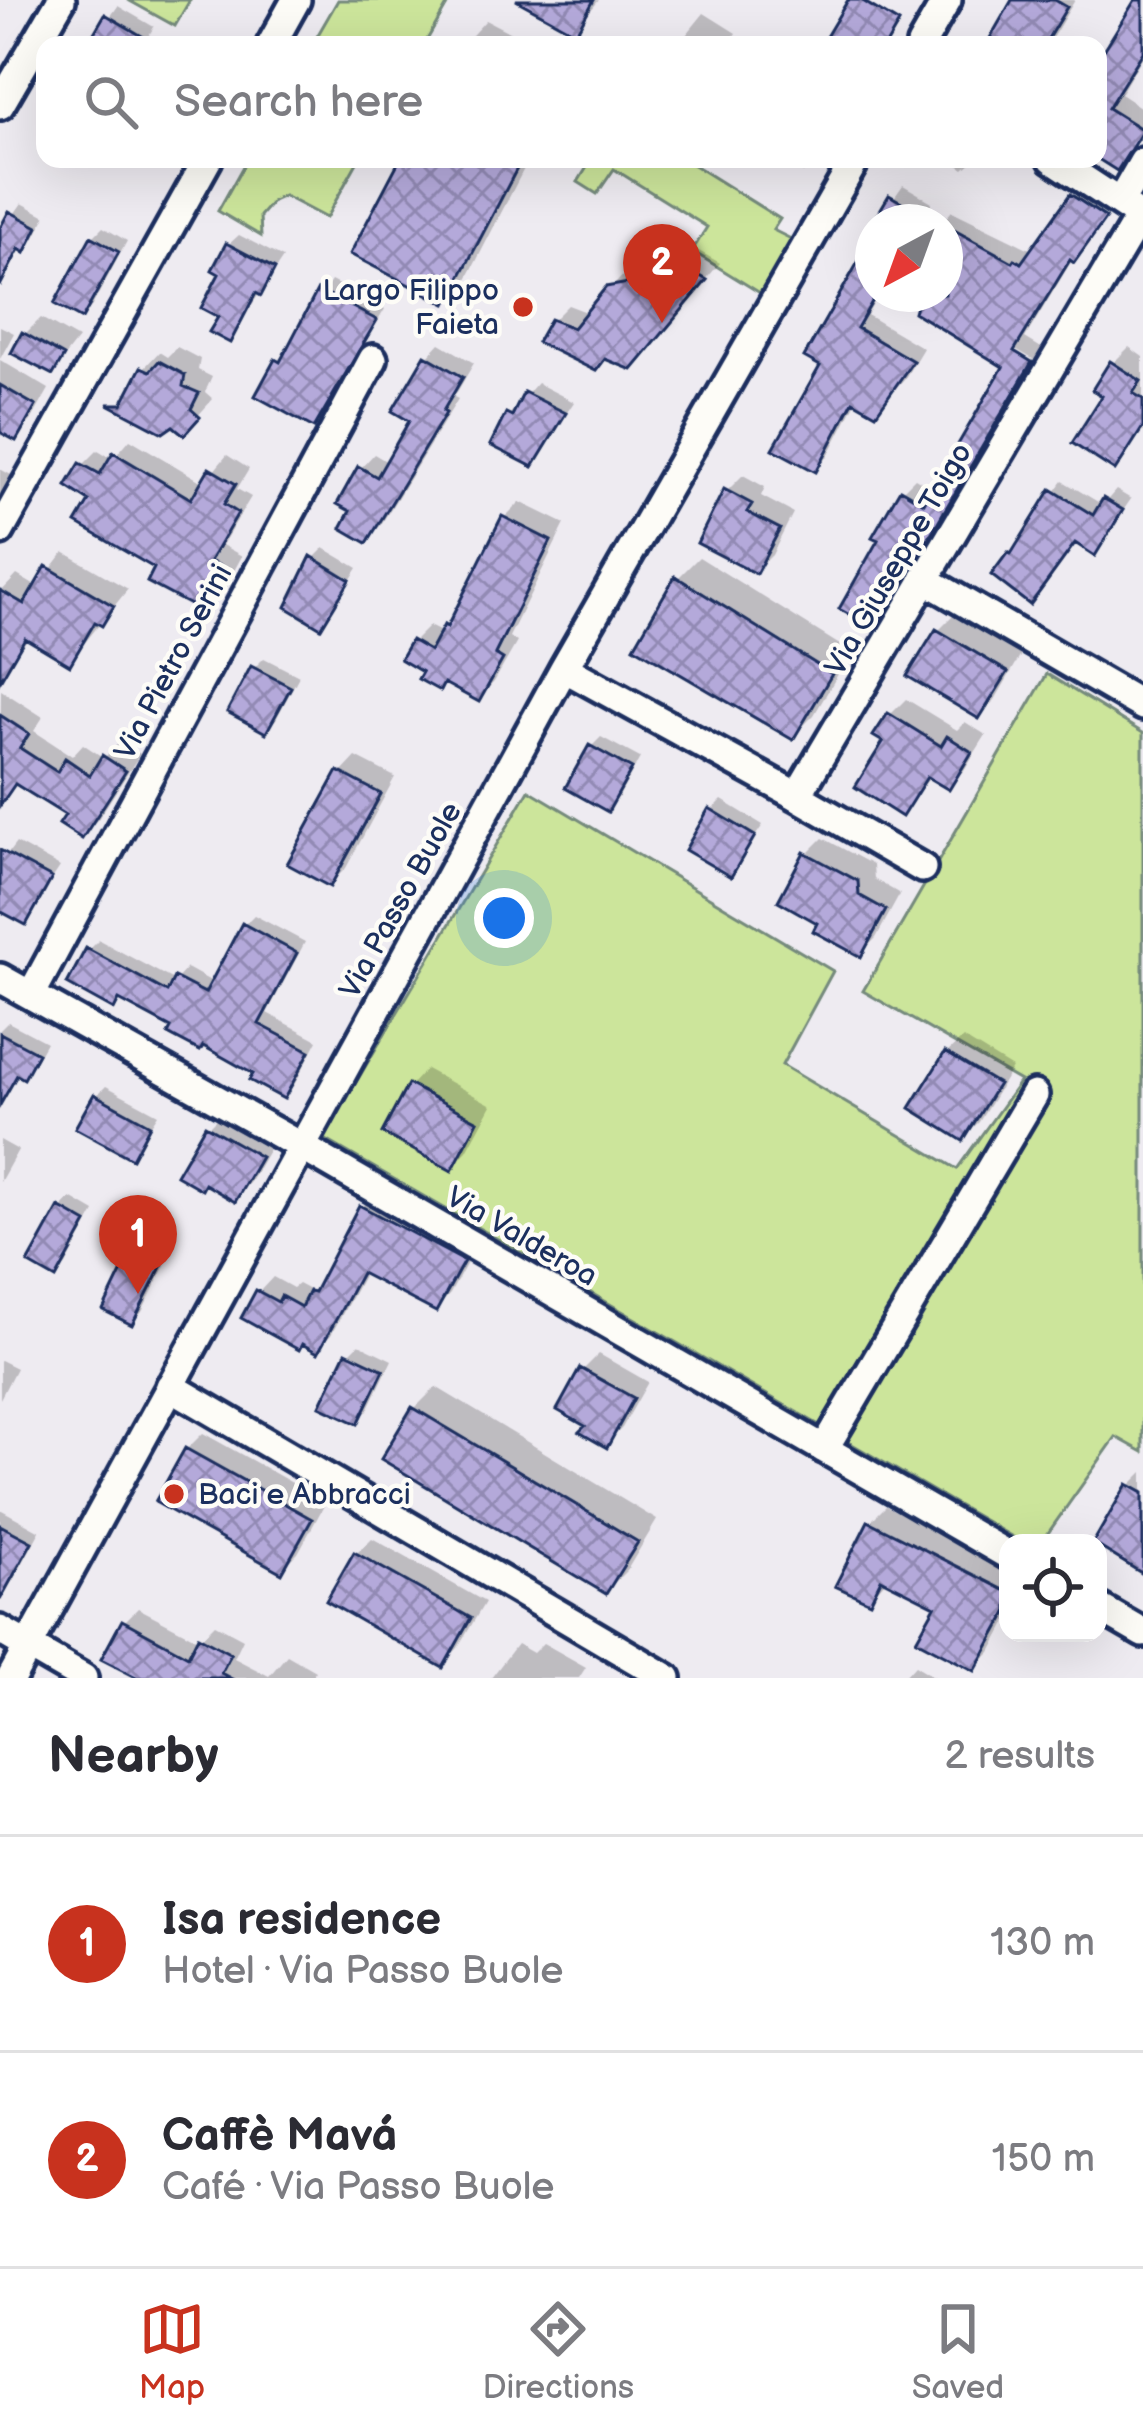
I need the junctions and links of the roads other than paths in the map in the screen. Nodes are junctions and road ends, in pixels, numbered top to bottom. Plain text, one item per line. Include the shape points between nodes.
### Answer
1 (61, 0) edge
2 (296, 0) edge
3 (936, 4) edge
4 (40, 36) edge
5 (276, 36) edge
6 (924, 36) edge
7 (36, 43) edge
8 (0, 104) edge
9 (1143, 162) edge
10 (203, 168) edge
11 (851, 168) edge
12 (1067, 168) edge
13 (1127, 190) dead end
14 (373, 359) dead end
15 (0, 531) edge
16 (924, 579) junction
17 (564, 668) junction
18 (1143, 706) edge
19 (797, 796) junction
20 (922, 868) dead end
21 (0, 978) edge
22 (32, 995) junction
23 (1034, 1095) dead end
24 (302, 1148) junction
25 (170, 1386) junction
26 (824, 1449) junction
27 (999, 1550) edge
28 (1107, 1612) edge
29 (0, 1630) edge
30 (1143, 1633) edge
31 (29, 1646) junction
32 (11, 1678) edge
33 (83, 1678) edge
34 (667, 1678) edge

1 - 4 street
2 - 5 street
3 - 6 street
7 - 8 street
9 - 13 street
10 - 15 street
11 - 17 street, Via Passo Buole
12 - 16 street, Via Giuseppe Toigo via 1140,216
14 - 22 street, Via Pietro Serini
16 - 18 street
16 - 19 street, Via Giuseppe Toigo
17 - 19 street
17 - 24 street, Via Passo Buole
19 - 20 street
21 - 22 street, Via Valderoa
22 - 24 street, Via Valderoa
23 - 26 street
24 - 25 street, Via Passo Buole
24 - 26 street, Via Valderoa
25 - 31 street, Via Passo Buole
25 - 34 street
26 - 27 street, Via Valderoa
28 - 30 street
29 - 31 street
31 - 32 street, Via Passo Buole
31 - 33 street

